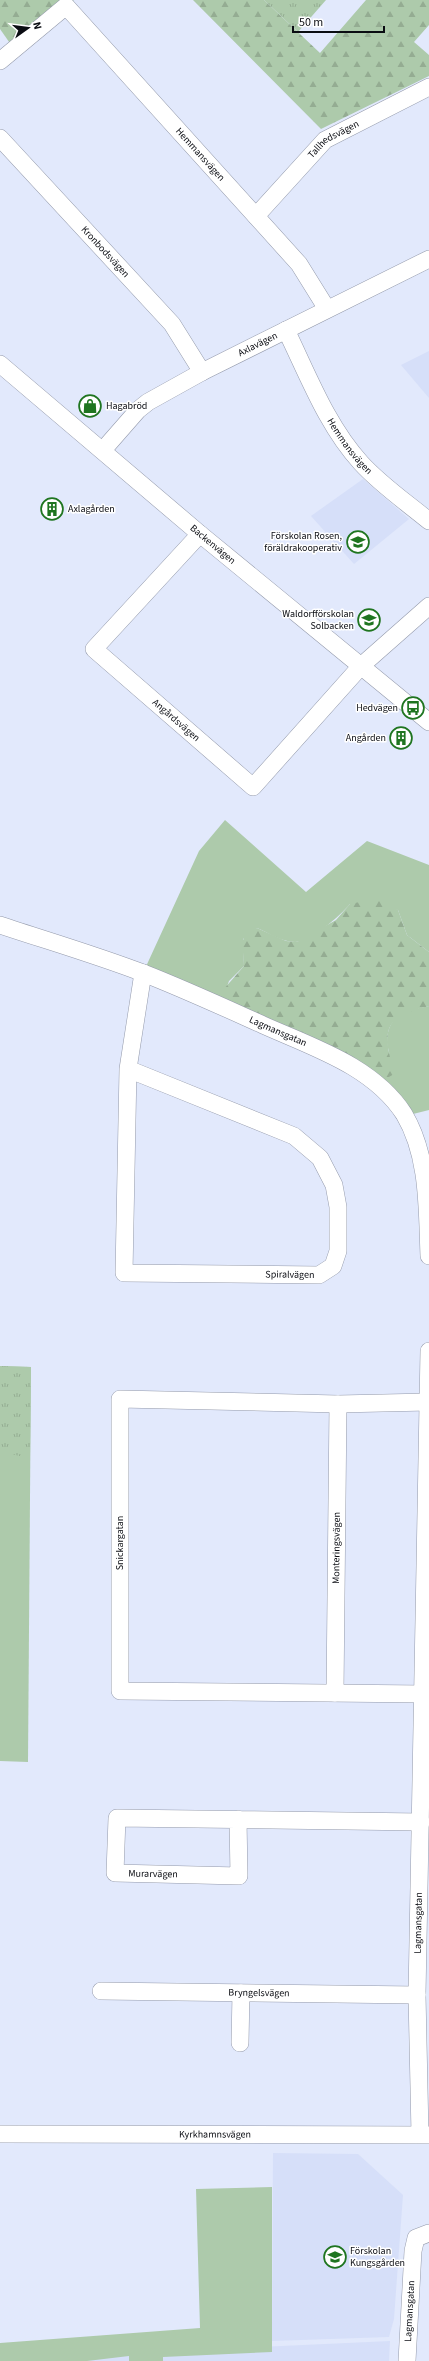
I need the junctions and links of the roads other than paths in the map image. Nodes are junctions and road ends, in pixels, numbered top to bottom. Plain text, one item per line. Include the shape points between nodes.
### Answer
1 (0, 61) edge
2 (429, 87) edge
3 (0, 138) edge
4 (256, 216) junction
5 (429, 259) edge
6 (327, 309) junction
7 (286, 330) junction
8 (0, 364) edge
9 (202, 372) junction
10 (103, 450) junction
11 (429, 521) edge
12 (200, 534) junction
13 (429, 606) edge
14 (361, 666) junction
15 (429, 722) edge
16 (0, 924) edge
17 (143, 973) junction
18 (128, 1069) junction
19 (429, 1256) edge
20 (429, 1351) edge
21 (428, 1402) edge
22 (338, 1404) junction
23 (335, 1693) junction
24 (424, 1694) junction
25 (238, 1819) junction
26 (421, 1822) junction
27 (101, 1991) dead end
28 (241, 1993) junction
29 (417, 1994) junction
30 (240, 2043) dead end
31 (0, 2134) edge
32 (424, 2134) edge
33 (422, 2236) edge
34 (407, 2361) edge

1 - 4 street, Hemmansvägen via 66,6
2 - 4 street, Tallhedsvägen via 325,140
3 - 9 street, Kronbodsvägen via 172,324
4 - 6 street, Hemmansvägen via 306,272
5 - 6 street, Axlavägen
6 - 7 street, Axlavägen
7 - 9 street, Axlavägen
7 - 11 street, Hemmansvägen via 330,419 350,450 375,478
8 - 10 street, Backenvägen
9 - 10 street, Axlavägen via 142,405
10 - 12 street, Backenvägen
12 - 14 street, Backenvägen
12 - 14 street, Angårdsvägen via 94,649 253,787
13 - 14 street
14 - 15 street, Backenvägen
16 - 17 street, Lagmansgatan
17 - 18 street, Spiralvägen
17 - 19 street, Lagmansgatan via 342,1060 394,1099 417,1143 426,1178
18 - 18 street, Spiralvägen via 294,1136 320,1158 334,1185 338,1207 338,1251 333,1266 319,1275 124,1273
20 - 21 street, Lagmansgatan
21 - 22 street, Snickargatan
21 - 24 street, Lagmansgatan
22 - 23 street, Monteringsvägen
22 - 23 street, Snickargatan via 120,1400 120,1691
23 - 24 street, Snickargatan
24 - 26 street, Lagmansgatan
25 - 25 street, Murarvägen via 117,1818 114,1874 239,1876
25 - 26 street, Murarvägen
26 - 29 street, Lagmansgatan
27 - 28 street, Bryngelsvägen
28 - 29 street, Bryngelsvägen
28 - 30 street
29 - 32 street, Lagmansgatan
31 - 32 street, Kyrkhamnsvägen
33 - 34 street, Lagmansgatan via 413,2251

